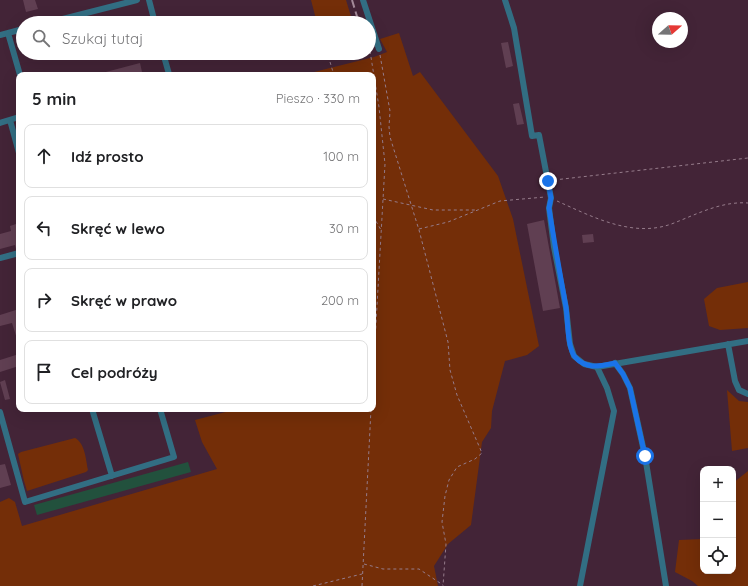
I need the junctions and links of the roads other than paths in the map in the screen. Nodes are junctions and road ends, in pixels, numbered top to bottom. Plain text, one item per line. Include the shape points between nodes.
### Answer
1 (137, 0) edge
2 (149, 0) edge
3 (363, 0) edge
4 (506, 0) edge
5 (74, 16) edge
6 (153, 16) edge
7 (368, 16) edge
8 (16, 31) edge
9 (8, 33) junction
10 (0, 35) edge
11 (376, 40) edge
12 (379, 49) road end
13 (165, 60) edge
14 (19, 72) edge
15 (168, 72) edge
16 (16, 119) edge
17 (10, 120) junction
18 (0, 123) edge
19 (16, 137) edge
20 (16, 254) edge
21 (0, 258) edge
22 (748, 341) edge
23 (728, 344) junction
24 (615, 363) junction
25 (597, 367) junction
26 (748, 394) edge
27 (0, 412) edge
28 (93, 412) edge
29 (161, 412) edge
30 (112, 476) junction
31 (580, 586) edge
32 (666, 586) edge

1 - 5 lane
2 - 6 lane
3 - 7 lane
4 - 25 lane via 514,28 532,136 540,135 570,344 574,356 584,364
8 - 9 lane
9 - 10 lane
9 - 14 lane
11 - 12 lane
13 - 15 lane
16 - 17 lane
17 - 18 lane
17 - 19 lane
20 - 21 lane
22 - 23 lane
23 - 24 lane
23 - 26 lane via 739,390
24 - 25 lane
24 - 32 lane via 630,388 645,456
25 - 31 lane via 614,411
27 - 30 lane via 25,502
28 - 30 lane
29 - 30 lane via 174,457

